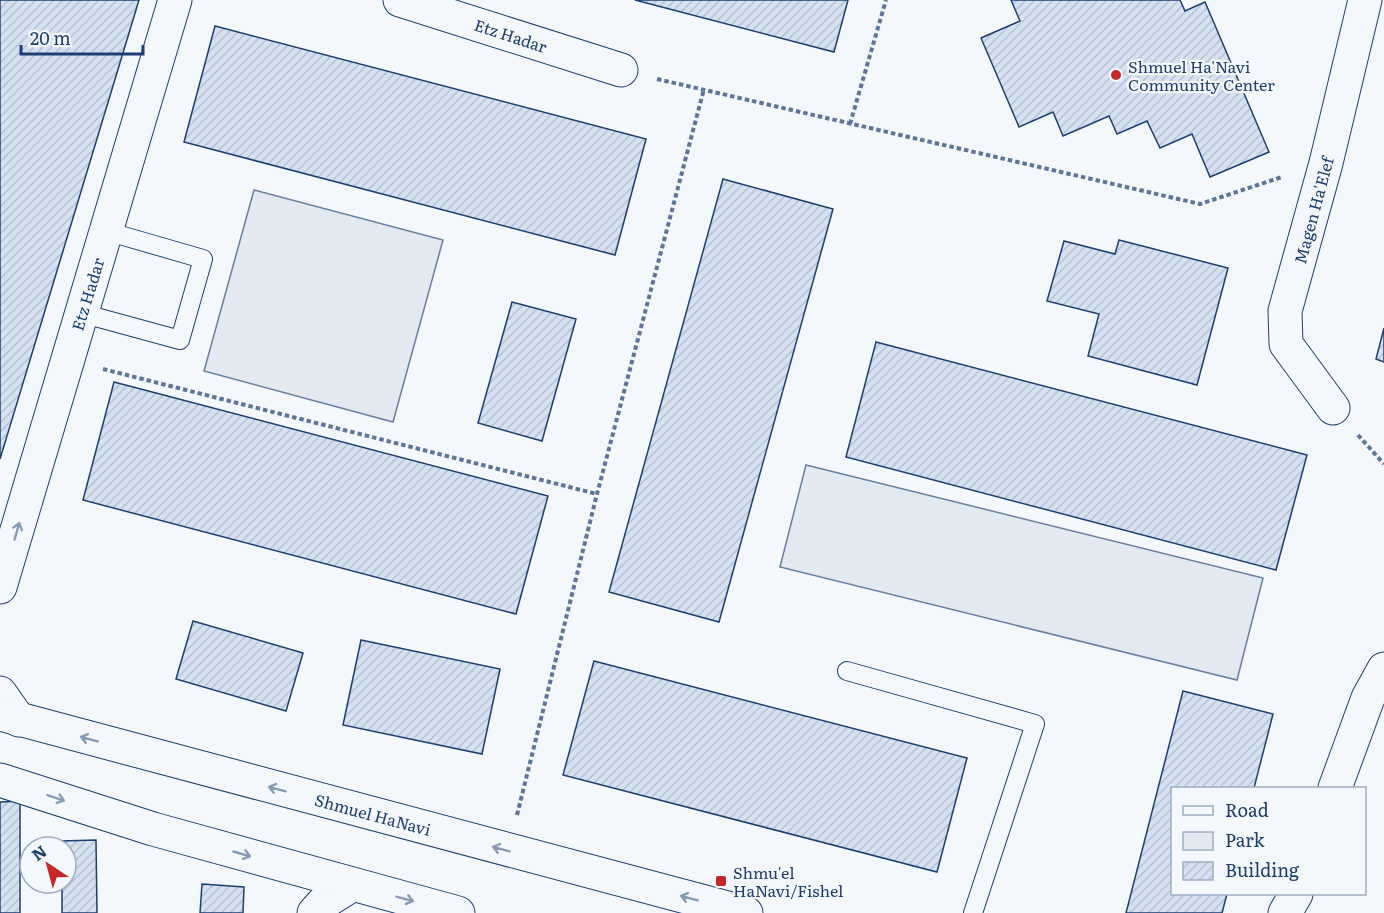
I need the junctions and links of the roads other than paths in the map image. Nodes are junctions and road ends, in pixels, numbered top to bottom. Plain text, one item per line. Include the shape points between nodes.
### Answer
1 (175, 0) edge
2 (400, 0) edge
3 (1365, 0) edge
4 (621, 70) road end
5 (106, 231) junction
6 (81, 313) junction
7 (1333, 408) dead end
8 (0, 587) edge
9 (1384, 669) edge
10 (847, 671) dead end
11 (0, 693) edge
12 (10, 717) edge
13 (0, 780) edge
14 (1336, 787) edge
15 (352, 885) junction
16 (1295, 895) edge
17 (1311, 895) edge
18 (314, 913) edge
19 (458, 913) edge
20 (746, 913) edge
21 (973, 913) edge
22 (1284, 913) edge
23 (1310, 913) edge

1 - 5 street, Etz Hadar
2 - 4 street, Etz Hadar
3 - 7 street, Magen Ha'Elef via 1285,311 1286,344
5 - 6 street, Etz Hadar
5 - 6 lane via 203,259 180,340
8 -> 6 street, Etz Hadar
9 - 14 street via 1368,698
10 - 21 lane via 1035,724
11 - 12 street
20 -> 12 street, Shmuel HaNavi
13 -> 15 street via 153,829
15 - 18 street
15 -> 19 street
16 - 22 street
17 - 23 street

